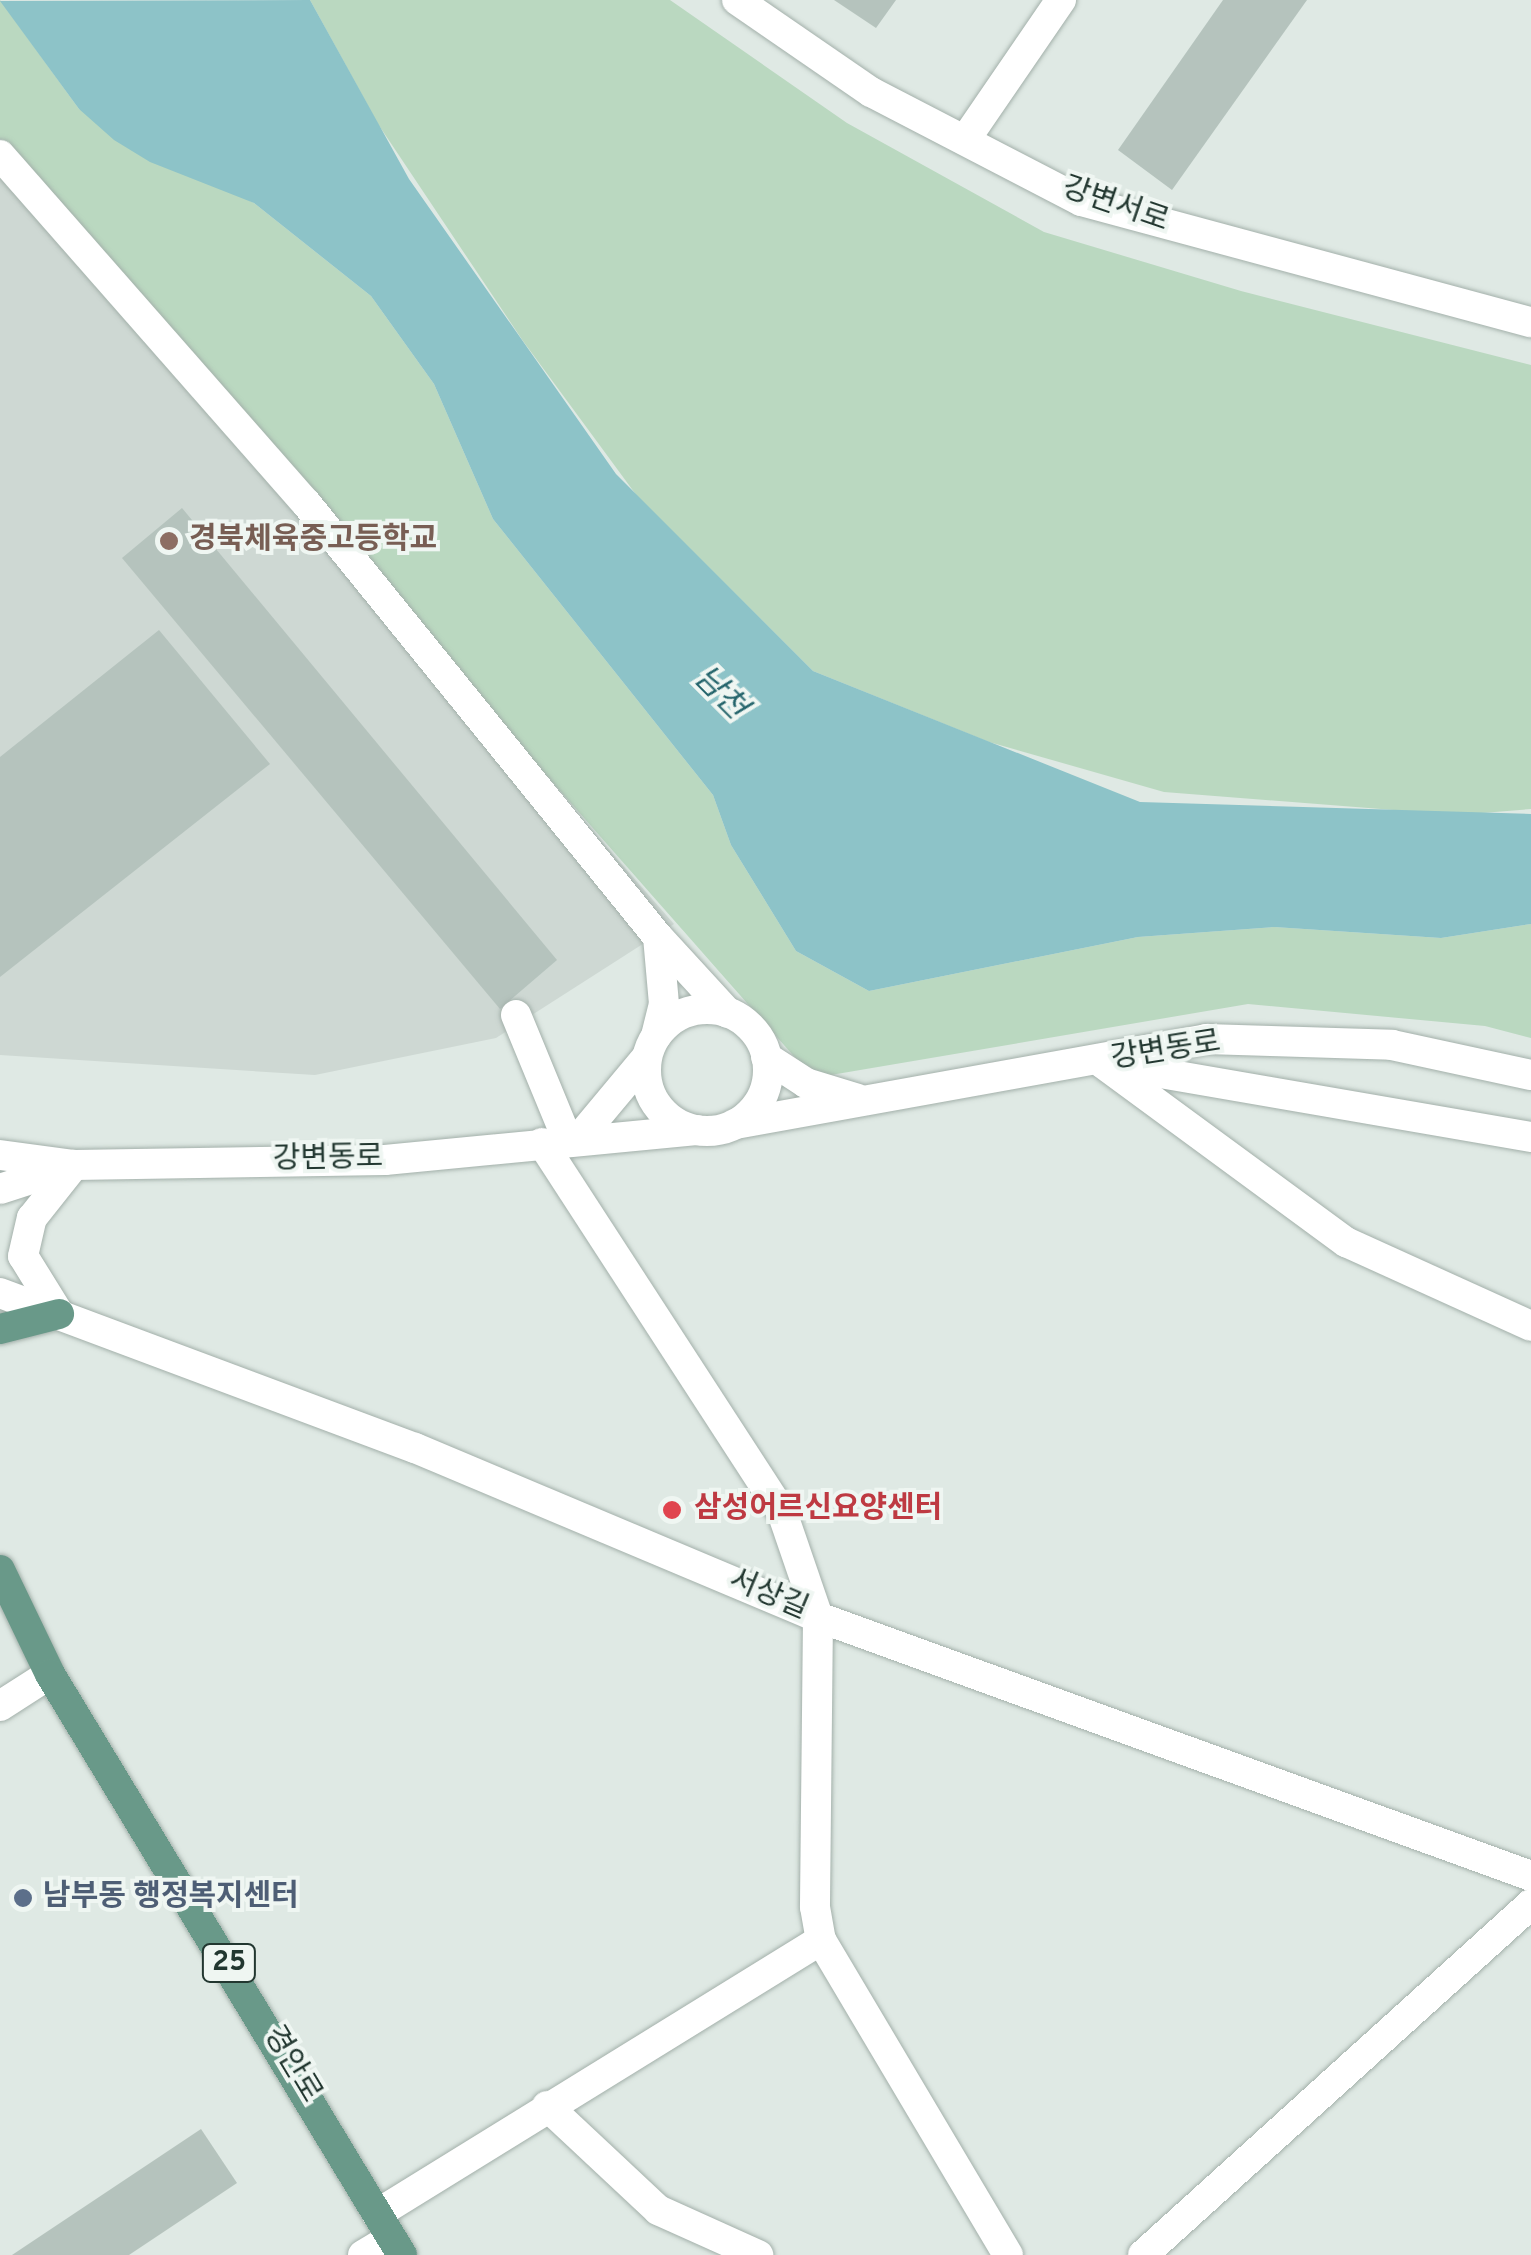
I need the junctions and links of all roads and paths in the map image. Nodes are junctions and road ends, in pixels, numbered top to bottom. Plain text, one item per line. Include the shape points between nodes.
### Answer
1 (737, 0) edge
2 (1061, 0) edge
3 (965, 140) junction
4 (0, 155) edge
5 (1531, 322) edge
6 (658, 937) junction
7 (728, 1013) junction
8 (516, 1014) dead end
9 (652, 1047) junction
10 (766, 1056) junction
11 (1102, 1062) junction
12 (1531, 1075) edge
13 (862, 1100) junction
14 (735, 1124) junction
15 (696, 1130) junction
16 (1531, 1138) edge
17 (563, 1140) junction
18 (2, 1156) edge
19 (74, 1165) junction
20 (0, 1189) edge
21 (4, 1298) edge
22 (59, 1314) junction
23 (1531, 1326) edge
24 (0, 1329) edge
25 (0, 1570) edge
26 (0, 1612) edge
27 (818, 1617) junction
28 (50, 1674) junction
29 (0, 1706) edge
30 (1531, 1876) edge
31 (1531, 1904) edge
32 (822, 1940) junction
33 (547, 2106) junction
34 (390, 2236) edge
35 (364, 2255) edge
36 (758, 2255) edge
37 (1008, 2255) edge
38 (1143, 2255) edge

1 - 3 street, 강변서로 via 870,92
2 - 3 street
3 - 5 street, 강변서로 via 1081,200
4 - 6 street, 강변동로 via 306,503
6 - 7 street, 강변동로
6 - 9 street via 664,1004
7 - 9 street via 688,1012
7 - 10 street, 강변동로 via 746,1023
8 - 17 street
9 - 15 street via 650,1094 678,1124
9 - 17 street
10 - 13 street, 강변동로 via 806,1084
10 - 14 street via 762,1096
11 - 12 street, 강변동로 via 1225,1040 1392,1046
11 - 13 street, 강변동로
11 - 16 street
11 - 23 street via 1346,1242
13 - 14 street, 강변동로
14 - 15 street, 강변동로
15 - 17 street, 강변동로
17 - 19 street, 강변동로 via 385,1160
17 - 27 street via 782,1512
18 - 19 street, 강변동로
19 - 20 street, 강변동로
19 - 22 street via 32,1218 23,1256
21 - 22 street, 서상길
22 - 24 main road
22 - 27 street, 서상길 via 415,1448
25 - 28 main road, 경안로 / 25
26 - 28 main road, 경안로 / 25
27 - 30 street, 서상길
27 - 32 street via 815,1908
28 - 29 street
28 - 34 main road, 경안로 / 25
31 - 38 street
32 - 33 street
32 - 37 street
33 - 34 street
33 - 36 street via 658,2210
34 - 35 street

